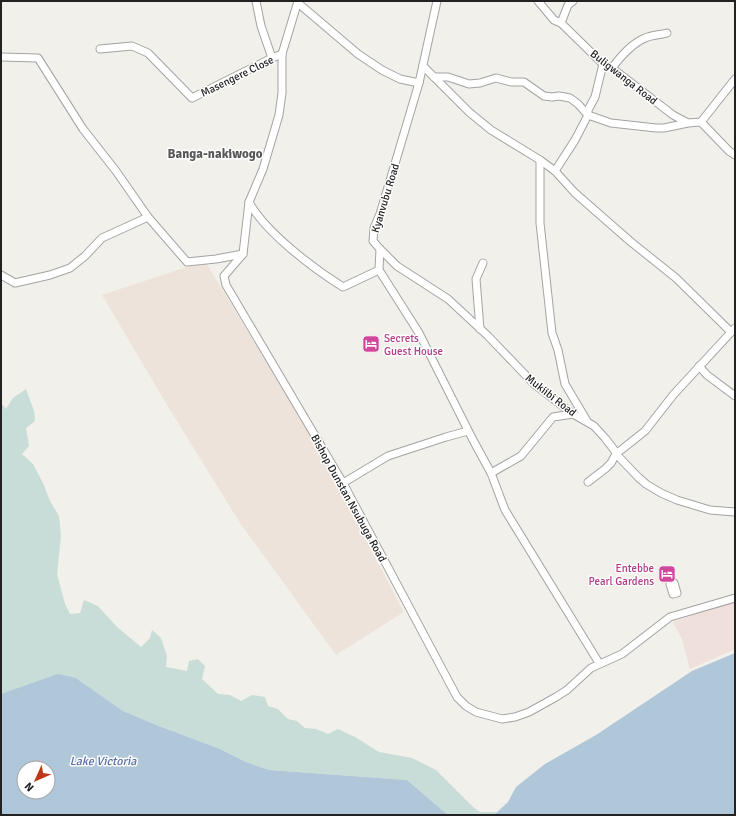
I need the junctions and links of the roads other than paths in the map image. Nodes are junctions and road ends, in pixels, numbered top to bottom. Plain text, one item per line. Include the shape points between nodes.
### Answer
1 (256, 1) edge
2 (437, 1) edge
3 (538, 1) edge
4 (573, 1) edge
5 (298, 2) edge
6 (561, 23) junction
7 (667, 33) dead end
8 (100, 49) dead end
9 (282, 54) junction
10 (1, 57) edge
11 (272, 58) junction
12 (603, 64) junction
13 (423, 66) junction
14 (612, 68) junction
15 (434, 77) junction
16 (735, 79) edge
17 (419, 83) junction
18 (588, 115) junction
19 (701, 122) junction
20 (688, 123) junction
21 (735, 155) edge
22 (540, 160) junction
23 (555, 171) junction
24 (249, 202) junction
25 (148, 217) junction
26 (380, 249) junction
27 (244, 254) junction
28 (483, 264) dead end
29 (379, 270) junction
30 (1, 274) edge
31 (480, 329) junction
32 (733, 330) edge
33 (699, 366) junction
34 (735, 396) edge
35 (573, 414) junction
36 (588, 422) junction
37 (468, 431) junction
38 (616, 454) junction
39 (491, 473) junction
40 (588, 482) dead end
41 (343, 483) junction
42 (735, 512) edge
43 (735, 598) edge
44 (599, 663) junction

1 - 11 street
2 - 13 street, Kyanvubu Road
3 - 6 street, Buligwanga Road via 554,20
4 - 6 street via 568,5
5 - 9 street
5 - 17 street via 358,54 400,79
6 - 12 street, Buligwanga Road
7 - 14 street via 636,43
8 - 11 street, Masengere Close via 132,46 148,53 192,98
9 - 11 street, Masengere Close
9 - 24 street via 279,115 263,168
10 - 25 street via 38,58 83,130 116,170
12 - 14 street, Buligwanga Road
12 - 18 street via 596,97 588,110
13 - 15 street
13 - 17 street, Kyanvubu Road
14 - 20 street, Buligwanga Road via 672,115
15 - 18 street via 448,77 469,84 496,78 524,82 544,96 570,98
15 - 22 street via 491,130
16 - 19 street
17 - 26 street, Kyanvubu Road via 374,228 373,241
18 - 20 street via 611,123 656,128
18 - 23 street via 576,140
19 - 20 street
19 - 21 street
22 - 23 street
22 - 36 street via 540,223 552,333 565,384
23 - 32 street via 575,193
24 - 27 street
24 - 29 street via 255,213 271,230 343,287
25 - 27 street via 187,262
25 - 30 street via 102,238 70,268 15,283
26 - 29 street, Kyanvubu Road
26 - 31 street, Mukiibi Road via 397,266 448,299
27 - 41 street, Bishop Dunstan Nsubuga Road via 224,276 226,285
28 - 31 street via 476,279
29 - 37 street via 419,333
31 - 35 street, Mukiibi Road via 534,384
32 - 33 street
33 - 34 street
33 - 38 street via 646,431
35 - 36 street, Mukiibi Road
35 - 39 street via 552,417 520,456
36 - 38 street, Mukiibi Road via 605,438
37 - 39 street
37 - 41 street via 388,456
38 - 40 street via 608,466
38 - 42 street, Mukiibi Road via 638,477 661,494 710,510
39 - 44 street via 505,510
41 - 44 street, Bishop Dunstan Nsubuga Road via 447,680 466,706 491,717 515,717 556,697
43 - 44 street, Bishop Dunstan Nsubuga Road via 670,617 622,654

